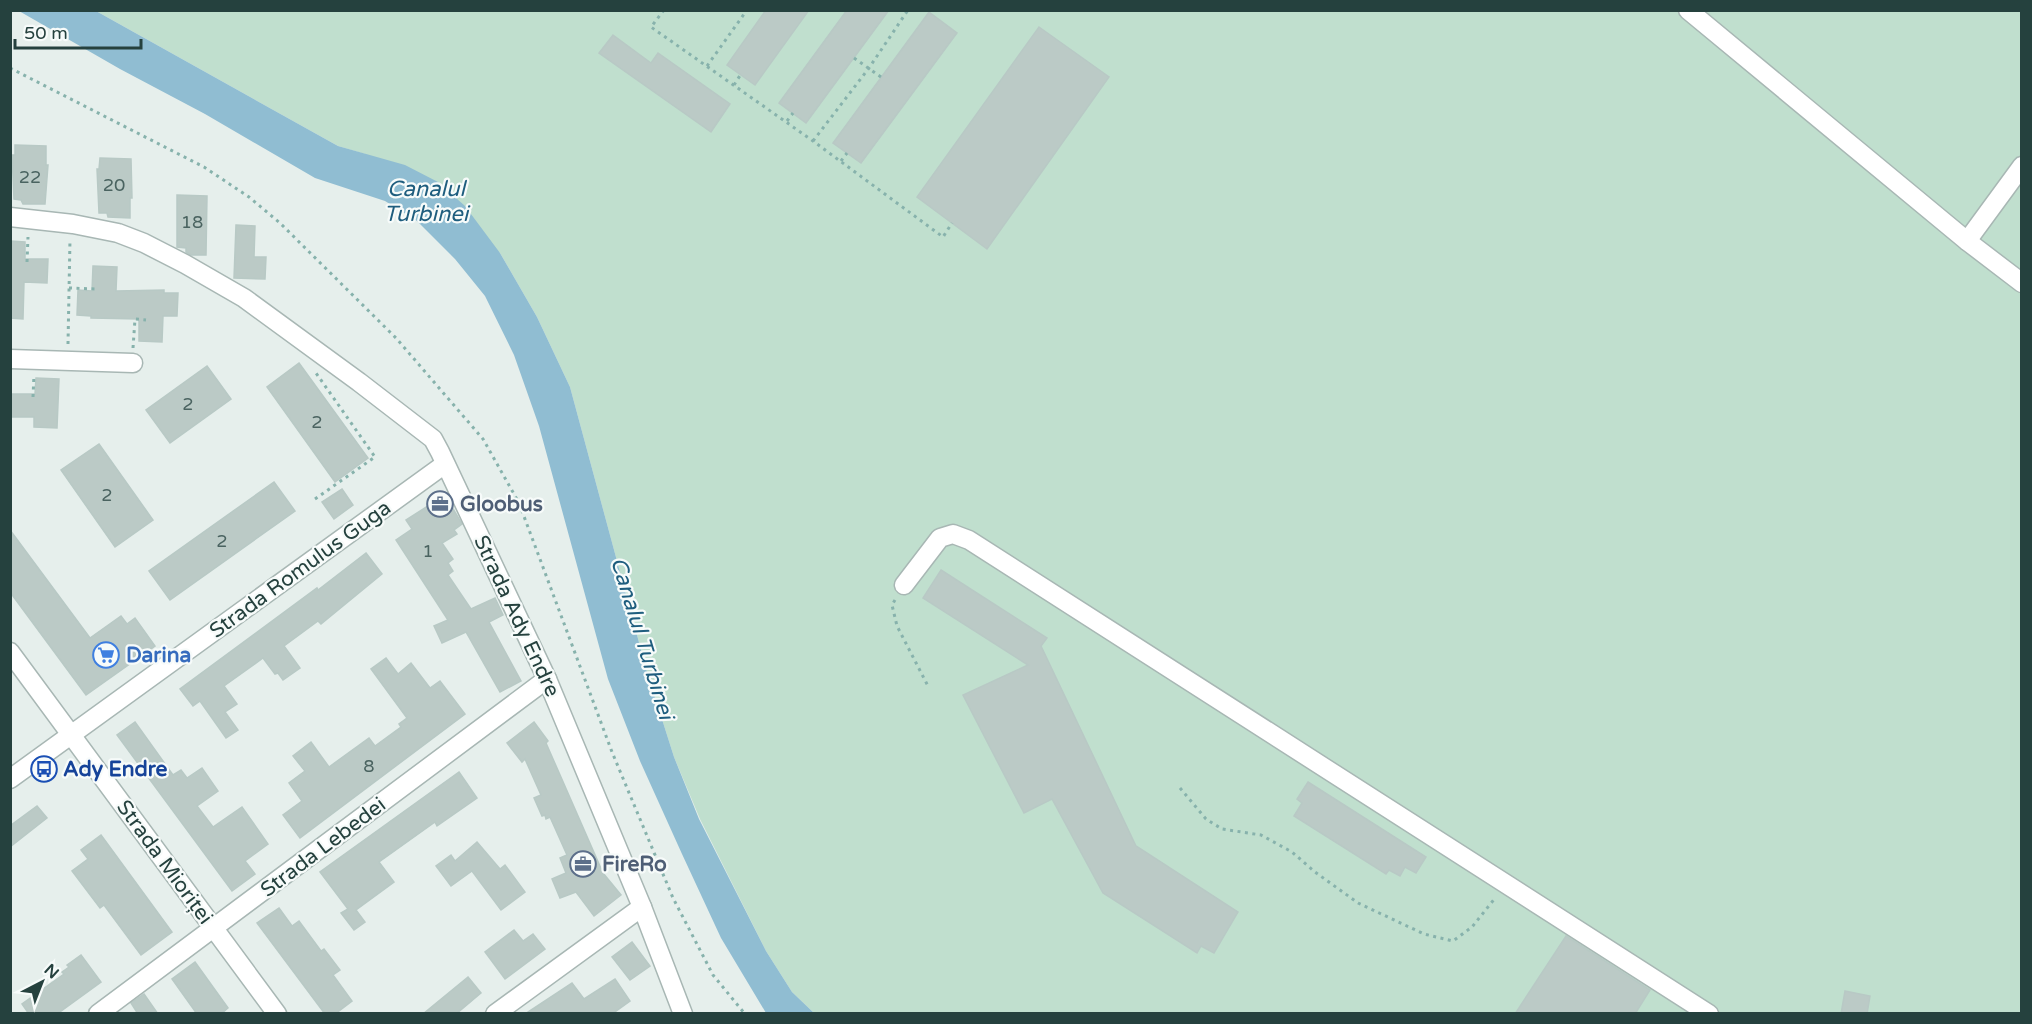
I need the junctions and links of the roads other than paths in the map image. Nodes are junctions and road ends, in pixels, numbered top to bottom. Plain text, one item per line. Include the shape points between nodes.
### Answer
1 (1688, 10) edge
2 (2022, 166) edge
3 (10, 217) edge
4 (1967, 241) junction
5 (2022, 283) edge
6 (10, 359) edge
7 (133, 363) road end
8 (445, 464) junction
9 (904, 585) road end
10 (10, 652) edge
11 (547, 679) junction
12 (72, 735) junction
13 (10, 779) edge
14 (642, 907) junction
15 (214, 928) junction
16 (98, 1014) edge
17 (277, 1014) edge
18 (495, 1014) edge
19 (684, 1014) edge
20 (1709, 1014) edge

1 - 4 street
2 - 4 street
3 - 8 street, Strada Ady Endre via 118,233 213,279 425,432
4 - 5 street
6 - 7 street
8 - 11 street, Strada Ady Endre
8 - 12 street, Strada Romulus Guga
9 - 20 street via 940,538 953,534 969,540
10 - 12 street, Strada Mioriței
11 - 14 street, Strada Ady Endre
11 - 15 street, Strada Lebedei
12 - 13 street, Strada Romulus Guga
12 - 15 street, Strada Mioriței
14 - 18 street
14 - 19 street, Strada Ady Endre
15 - 16 street, Strada Lebedei
15 - 17 street, Strada Mioriței

